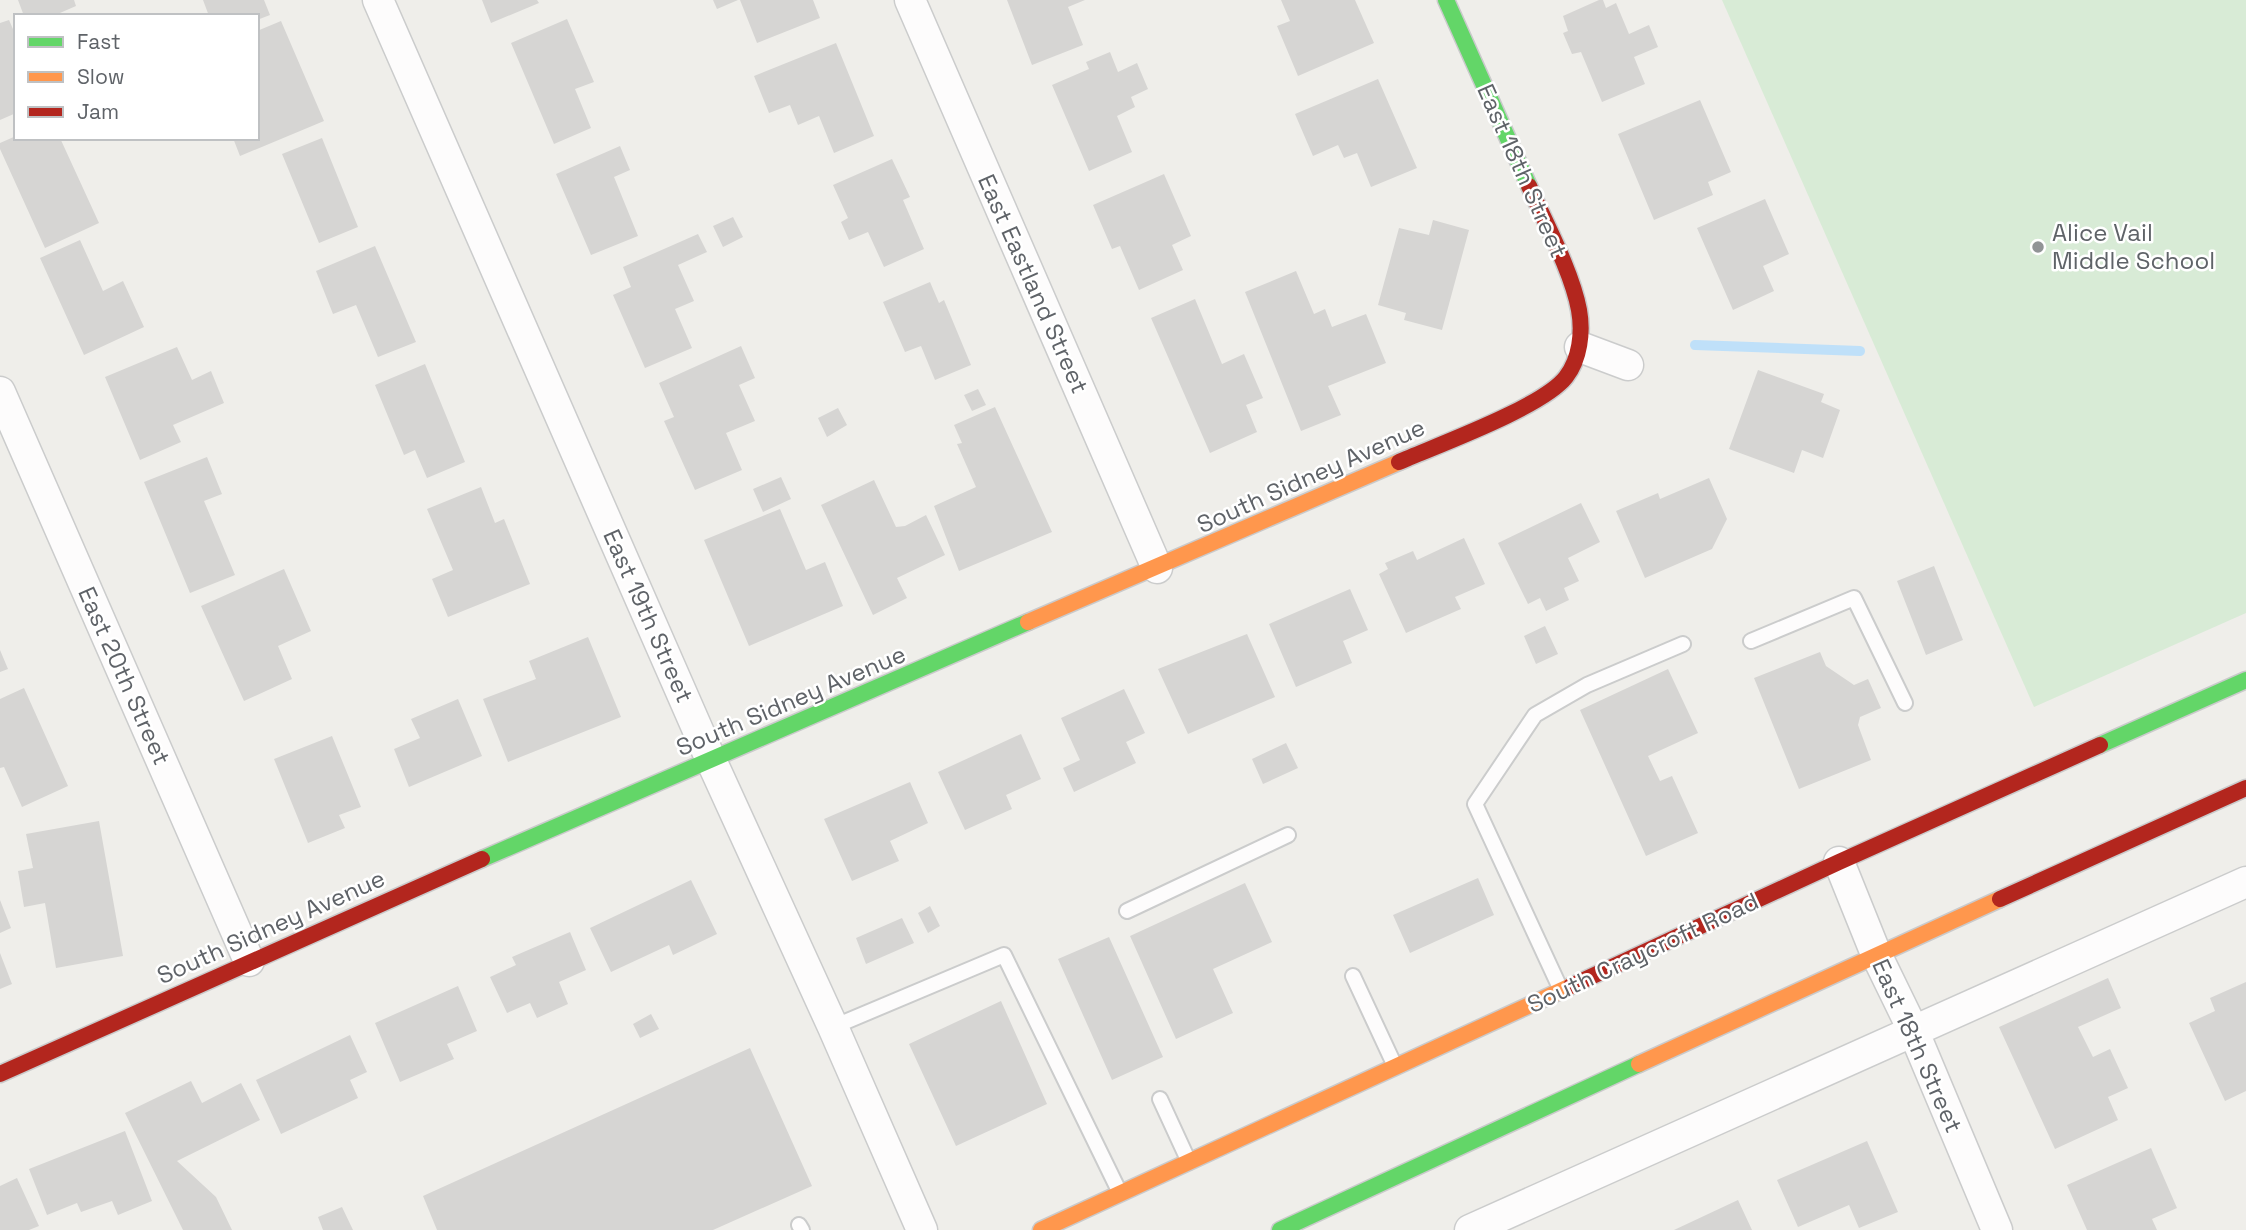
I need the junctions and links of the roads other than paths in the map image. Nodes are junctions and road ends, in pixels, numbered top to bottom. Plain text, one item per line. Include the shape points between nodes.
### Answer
1 (378, 0) edge
2 (910, 0) edge
3 (1446, 0) edge
4 (1580, 347) junction
5 (1628, 365) dead end
6 (0, 392) edge
7 (1157, 568) junction
8 (1751, 641) dead end
9 (1683, 644) dead end
10 (2246, 680) edge
11 (1905, 703) dead end
12 (711, 760) junction
13 (2246, 788) edge
14 (1289, 835) dead end
15 (1839, 862) junction
16 (2246, 882) edge
17 (1127, 911) dead end
18 (1876, 954) junction
19 (249, 961) junction
20 (1353, 976) dead end
21 (1562, 991) junction
22 (833, 1027) junction
23 (1913, 1030) junction
24 (1396, 1067) junction
25 (0, 1074) edge
26 (1160, 1099) dead end
27 (1189, 1163) junction
28 (1120, 1194) junction
29 (922, 1230) edge
30 (1041, 1230) edge
31 (1280, 1230) edge
32 (1470, 1230) edge
33 (1997, 1230) edge

1 - 12 street, East 19th Street
2 - 7 street, East Eastland Street
3 - 4 main road, East 18th Street via 1572,285 1580,312
4 - 5 street
4 - 7 main road, South Sidney Avenue via 1566,377 1510,413
6 - 19 street, East 20th Street
7 - 12 main road, South Sidney Avenue
8 - 11 lane via 1854,598
9 - 21 lane via 1587,685 1535,715 1475,804
10 - 15 main road, South Craycroft Road
12 - 19 main road, South Sidney Avenue
12 - 22 street, East 19th Street
13 - 18 main road
14 - 17 lane
15 - 18 street, East 18th Street
15 - 21 main road, South Craycroft Road
16 - 23 street
18 - 23 street, East 18th Street
18 - 31 main road
19 - 25 main road, South Sidney Avenue
20 - 24 lane
21 - 24 main road, South Craycroft Road
22 - 28 lane via 1004,956
22 - 29 street, East 19th Street
23 - 32 street
23 - 33 street, East 18th Street
24 - 27 main road, South Craycroft Road
26 - 27 lane
27 - 28 main road, South Craycroft Road
28 - 30 main road, South Craycroft Road

